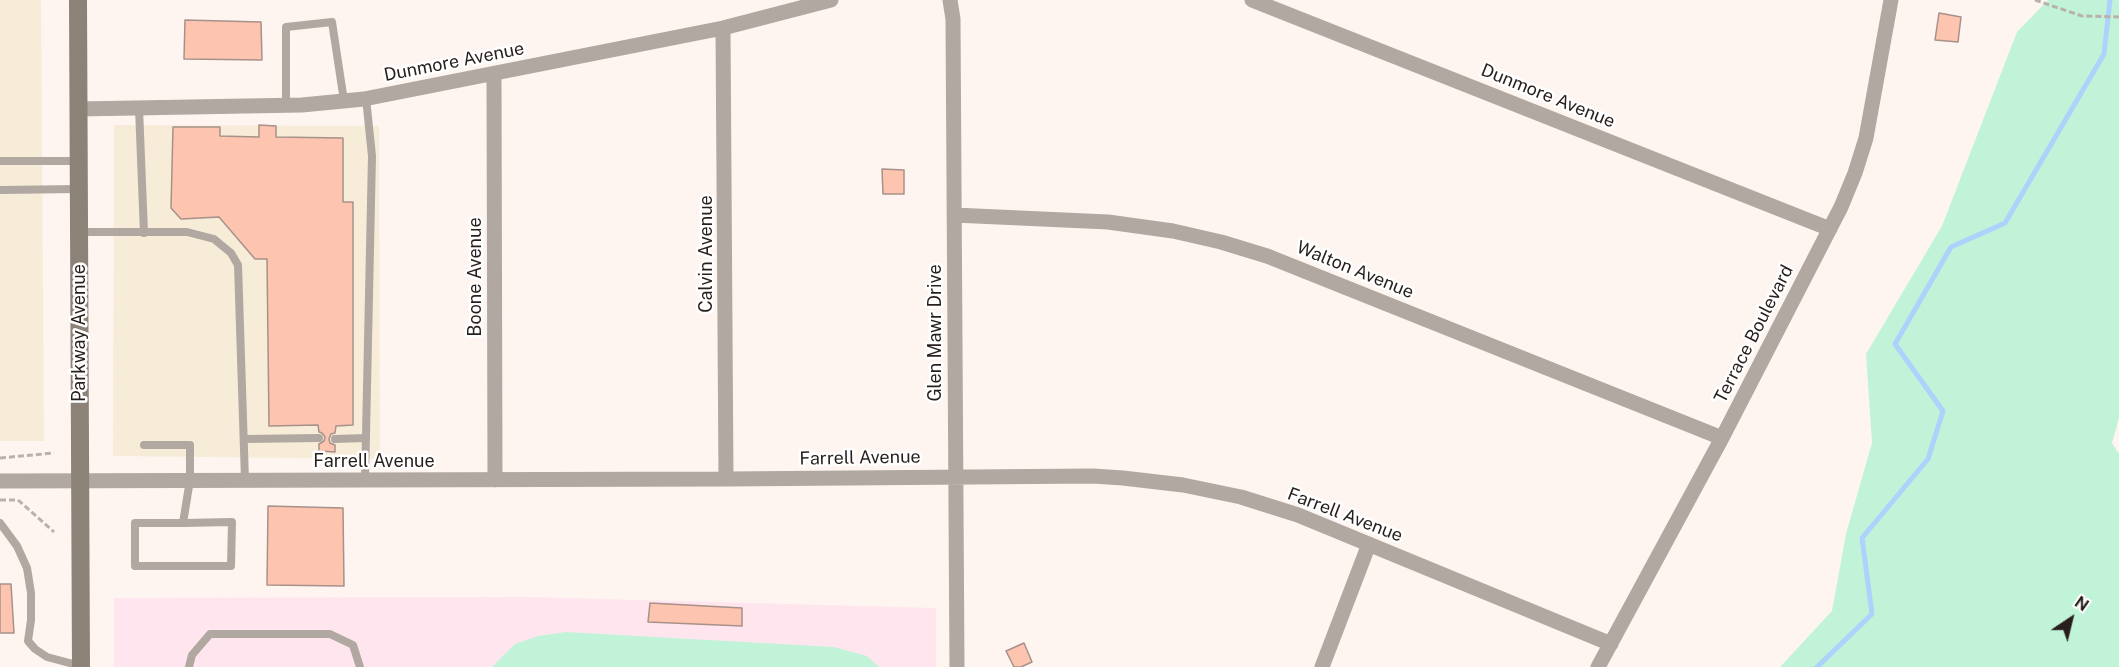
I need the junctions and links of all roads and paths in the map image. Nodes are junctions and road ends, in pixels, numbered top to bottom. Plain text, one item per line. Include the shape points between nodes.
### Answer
1 (78, 0) edge
2 (831, 0) edge
3 (950, 0) edge
4 (1252, 0) edge
5 (1891, 0) edge
6 (2035, 0) edge
7 (2119, 17) edge
8 (723, 28) junction
9 (494, 75) junction
10 (366, 98) junction
11 (345, 101) junction
12 (286, 105) junction
13 (139, 108) junction
14 (78, 109) junction
15 (0, 161) edge
16 (79, 161) junction
17 (78, 189) junction
18 (0, 190) edge
19 (954, 215) junction
20 (1830, 229) junction
21 (78, 232) junction
22 (144, 233) junction
23 (319, 438) dead end
24 (366, 438) junction
25 (1722, 438) junction
26 (244, 439) junction
27 (335, 439) dead end
28 (144, 445) dead end
29 (54, 453) dead end
30 (0, 458) edge
31 (956, 477) junction
32 (726, 479) junction
33 (190, 480) junction
34 (245, 480) junction
35 (365, 480) junction
36 (495, 480) junction
37 (0, 481) edge
38 (80, 481) junction
39 (0, 500) edge
40 (183, 523) junction
41 (0, 524) edge
42 (54, 532) dead end
43 (1369, 544) junction
44 (1611, 644) junction
45 (81, 667) edge
46 (189, 667) edge
47 (360, 667) edge
48 (957, 667) edge
49 (1322, 667) edge
50 (1598, 667) edge

1 - 14 main road, Parkway Avenue
2 - 8 street, Dunmore Avenue
3 - 19 street, Glen Mawr Drive
4 - 20 street, Dunmore Avenue
5 - 20 street, Terrace Boulevard via 1866,138 1856,173
6 - 7 path via 2082,16
8 - 9 street, Dunmore Avenue
8 - 32 street, Calvin Avenue
9 - 10 street, Dunmore Avenue
9 - 36 street, Boone Avenue
10 - 11 street, Dunmore Avenue
10 - 24 lane via 372,156
11 - 12 street, Dunmore Avenue
11 - 12 lane via 332,22 286,27
12 - 13 street, Dunmore Avenue
13 - 14 street, Dunmore Avenue
13 - 22 lane
14 - 16 main road, Parkway Avenue
15 - 16 lane
16 - 17 main road, Parkway Avenue
17 - 18 lane
17 - 21 main road, Parkway Avenue
19 - 25 street, Walton Avenue via 1108,222 1221,242 1267,256
19 - 31 street, Glen Mawr Drive
20 - 25 street, Terrace Boulevard
21 - 22 lane
21 - 38 main road, Parkway Avenue
22 - 26 lane via 187,232 214,239 238,265
23 - 26 lane
24 - 27 lane
24 - 35 lane
25 - 44 street, Terrace Boulevard
26 - 34 lane
28 - 33 lane via 190,445
29 - 30 path
31 - 32 street, Farrell Avenue
31 - 43 street, Farrell Avenue via 1093,476 1183,485 1241,497
31 - 48 street, Glen Mawr Drive
32 - 36 street, Farrell Avenue
33 - 34 street, Farrell Avenue
33 - 38 street, Farrell Avenue
33 - 40 lane
34 - 35 street, Farrell Avenue
35 - 36 street, Farrell Avenue
37 - 38 street, Farrell Avenue
38 - 45 main road, Parkway Avenue
39 - 42 path via 18,500
40 - 40 lane via 232,522 231,566 135,566 135,523
41 - 45 lane via 27,568 31,593 28,641 47,657
43 - 44 street, Farrell Avenue
43 - 49 street
44 - 50 street, Terrace Boulevard
46 - 47 lane via 192,655 210,634 330,634 353,645

